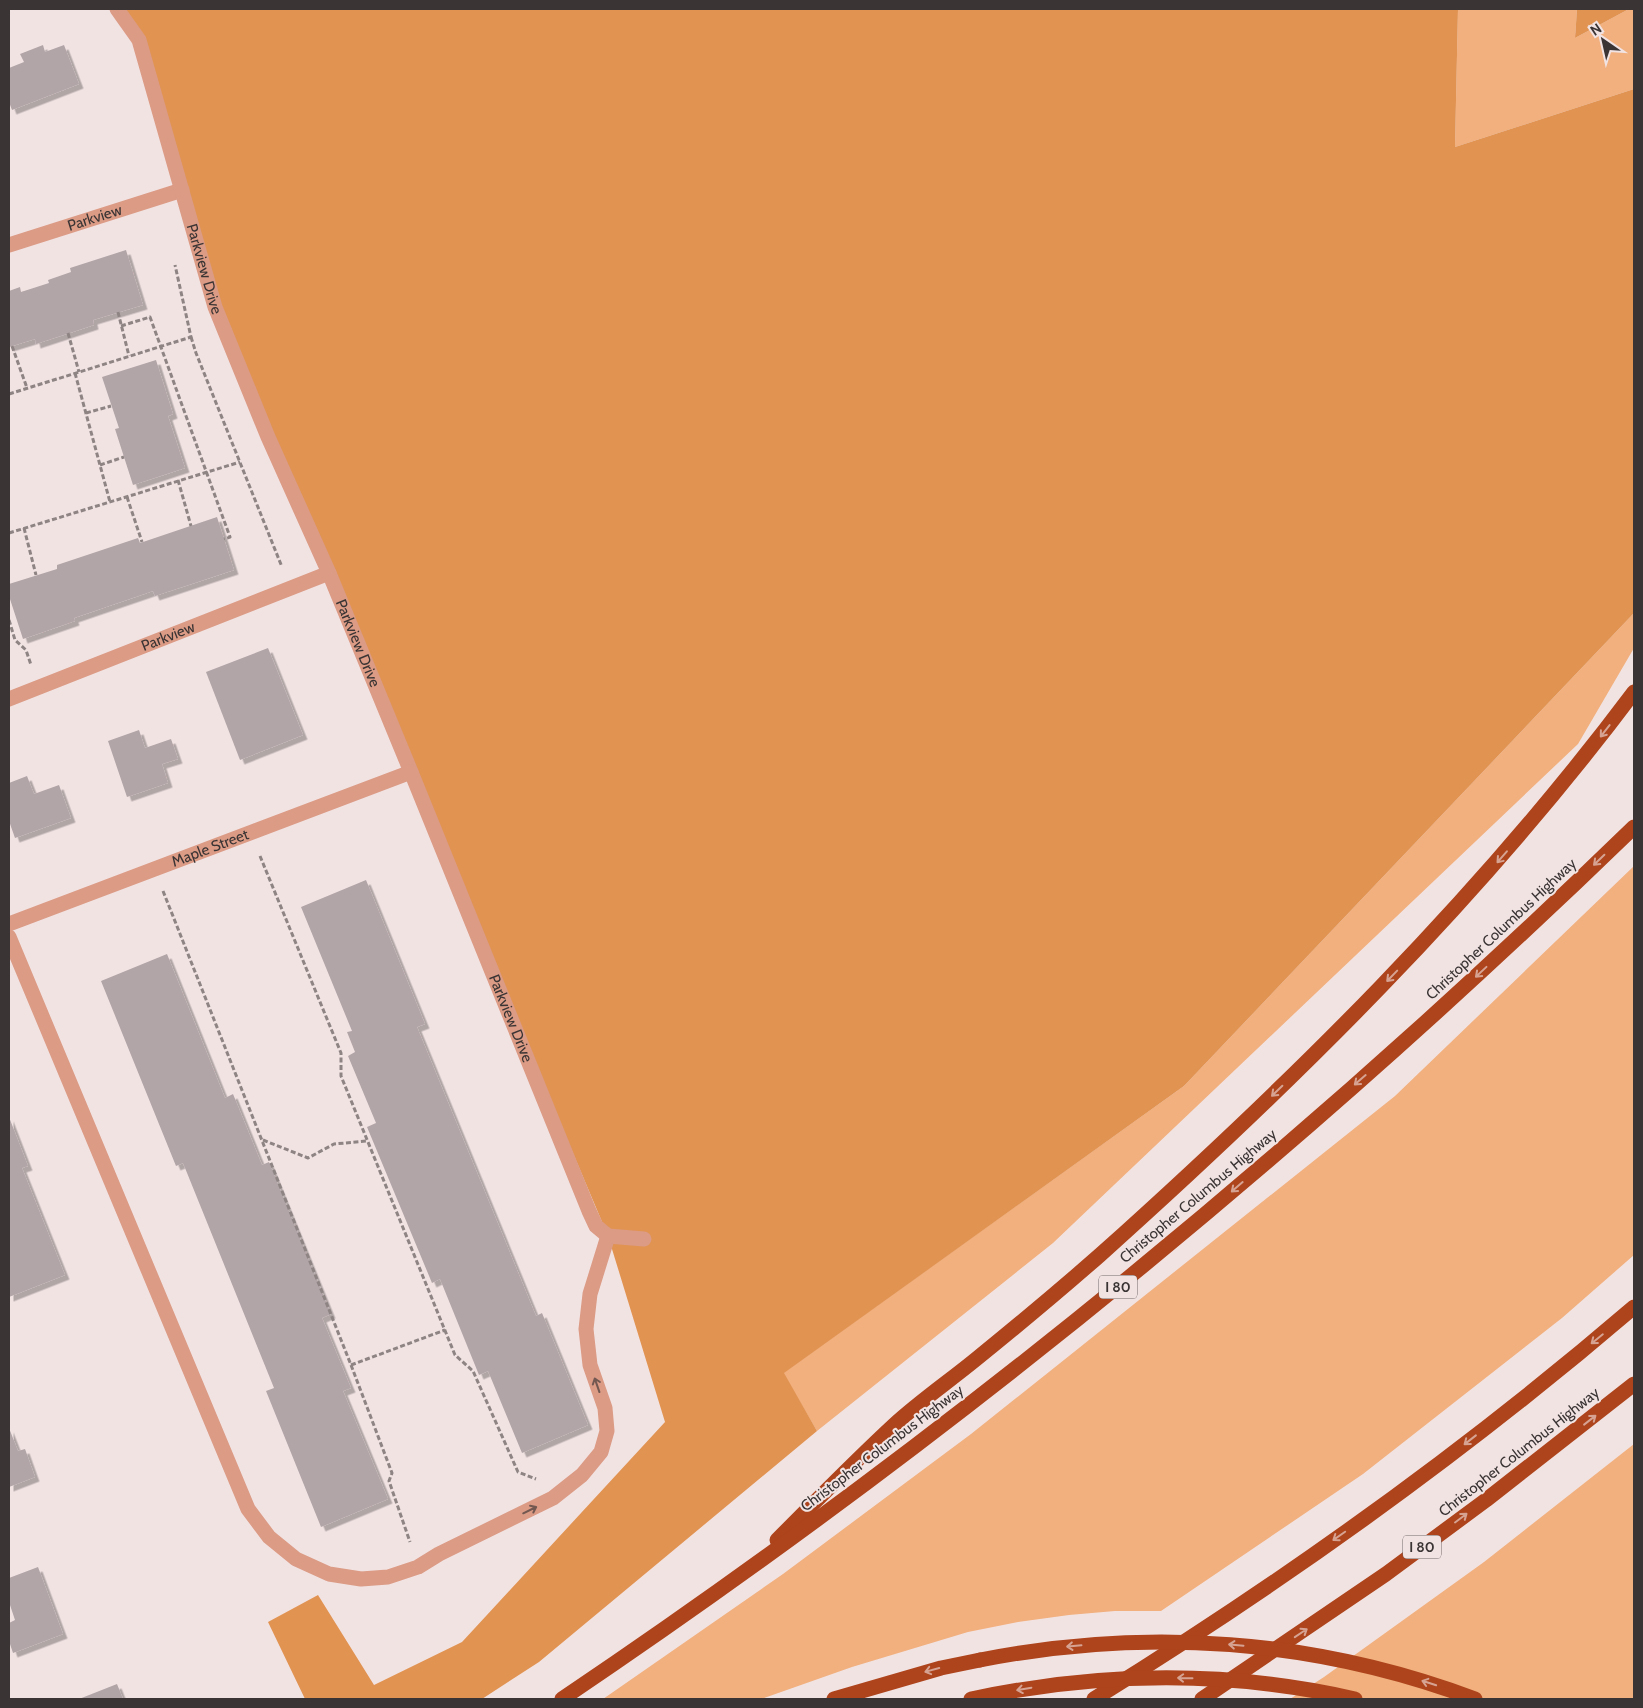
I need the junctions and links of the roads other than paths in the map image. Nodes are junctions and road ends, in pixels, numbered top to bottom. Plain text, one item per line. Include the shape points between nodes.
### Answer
1 (117, 9) edge
2 (182, 190) junction
3 (9, 245) edge
4 (329, 573) junction
5 (1634, 692) edge
6 (9, 699) edge
7 (411, 772) junction
8 (1634, 826) edge
9 (9, 924) edge
10 (9, 937) edge
11 (608, 1236) junction
12 (644, 1239) dead end
13 (1634, 1307) edge
14 (1634, 1384) edge
15 (741, 1574) junction
16 (562, 1699) edge
17 (834, 1699) edge
18 (971, 1699) edge
19 (1094, 1699) edge
20 (1202, 1699) edge
21 (1355, 1699) edge
22 (1475, 1699) edge

1 - 2 street, Parkview Drive via 139,40
2 - 3 street, Parkview
2 - 4 street, Parkview Drive via 215,307
4 - 6 street, Parkview
4 - 7 street, Parkview Drive
5 -> 15 highway via 1484,877 1310,1059 1096,1258 895,1424
7 - 9 street, Maple Street
7 - 11 street, Parkview Drive via 589,1211 596,1226
8 -> 15 highway, Christopher Columbus Highway / I 80 via 1436,1013 1185,1232 966,1407
10 -> 11 street via 248,1509 269,1537 296,1559 330,1574 361,1579 388,1577 418,1567 553,1498 582,1475 601,1452 607,1431 605,1408 590,1365 586,1330 590,1294
11 - 12 street
13 -> 19 highway via 1511,1408 1397,1494 1224,1616
20 -> 14 highway, Christopher Columbus Highway / I 80 via 1386,1574 1522,1473
15 - 16 highway, Christopher Columbus Highway / I 80
22 -> 17 highway, bridge via 1417,1679 1307,1653 1233,1644 1161,1641 1041,1649 941,1668
21 -> 18 highway, bridge via 1265,1684 1153,1677 1049,1685

